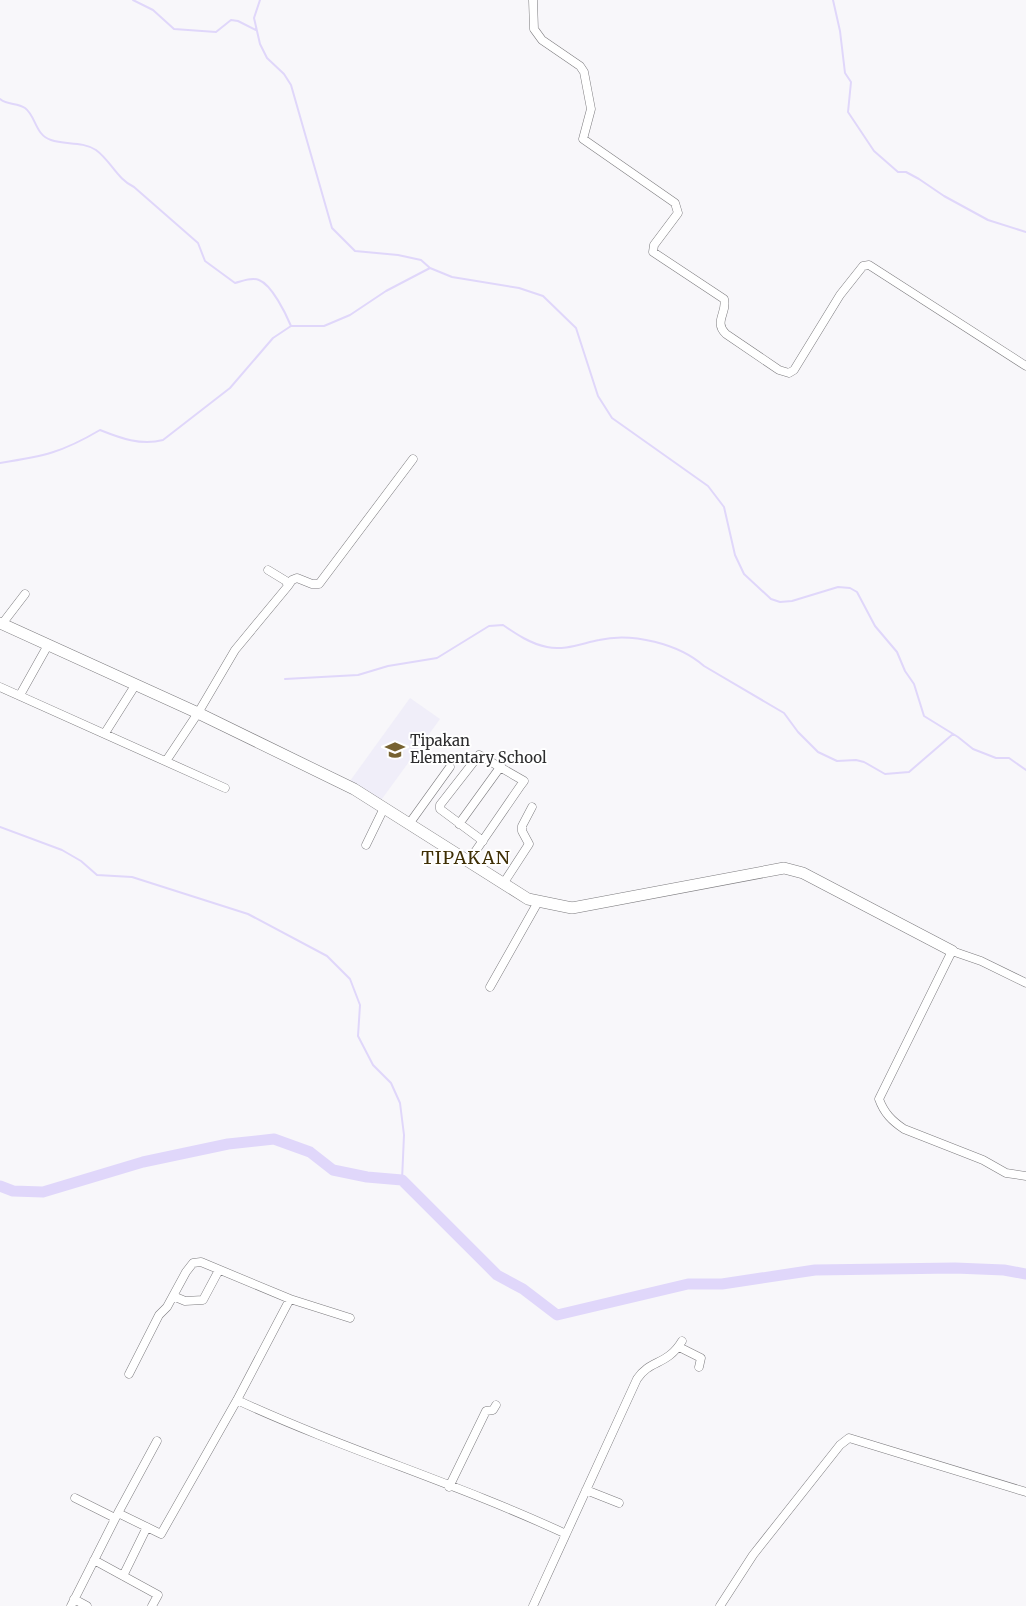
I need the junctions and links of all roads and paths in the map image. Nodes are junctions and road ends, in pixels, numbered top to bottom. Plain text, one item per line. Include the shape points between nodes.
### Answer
1 (533, 0) edge
2 (1026, 366) edge
3 (413, 459) dead end
4 (268, 570) dead end
5 (288, 586) junction
6 (25, 594) dead end
7 (1, 623) edge
8 (48, 645) junction
9 (136, 684) junction
10 (0, 688) edge
11 (20, 695) junction
12 (198, 713) junction
13 (105, 733) junction
14 (166, 761) junction
15 (450, 766) dead end
16 (500, 766) junction
17 (225, 788) dead end
18 (532, 807) dead end
19 (384, 808) junction
20 (409, 824) junction
21 (459, 824) junction
22 (483, 841) junction
23 (366, 846) dead end
24 (468, 862) junction
25 (503, 884) junction
26 (538, 902) junction
27 (952, 951) junction
28 (1026, 983) edge
29 (490, 987) dead end
30 (1026, 1176) edge
31 (219, 1270) junction
32 (173, 1296) junction
33 (290, 1299) junction
34 (350, 1318) dead end
35 (699, 1367) dead end
36 (129, 1374) dead end
37 (238, 1400) junction
38 (496, 1405) dead end
39 (156, 1441) dead end
40 (449, 1487) junction
41 (586, 1490) junction
42 (1026, 1492) edge
43 (75, 1498) dead end
44 (619, 1503) dead end
45 (117, 1516) junction
46 (147, 1527) junction
47 (566, 1534) junction
48 (94, 1560) junction
49 (123, 1576) junction
50 (72, 1602) edge
51 (88, 1606) edge
52 (152, 1606) edge
53 (533, 1606) edge
54 (720, 1606) edge

1 - 2 street via 534,30 542,40 584,72 591,109 583,139 675,203 678,213 653,252 724,299 726,302 719,324 726,334 789,374 840,295 863,266 869,265
3 - 5 street via 319,584 297,578
4 - 5 street via 286,581
5 - 12 street via 235,650
6 - 7 street
7 - 8 street
8 - 9 street
8 - 11 street
9 - 12 street
9 - 13 street
10 - 11 street
11 - 13 street
12 - 14 street
12 - 19 street via 354,789
13 - 14 street
14 - 17 street
15 - 20 street
16 - 21 street
16 - 21 street via 483,756 475,758 440,806
16 - 22 street via 524,780
18 - 25 street via 522,826 529,844
19 - 20 street
19 - 23 street
20 - 24 street
21 - 22 street
22 - 24 street
24 - 25 street
25 - 26 street
26 - 27 street via 572,908 784,868 803,873
26 - 29 street
27 - 28 street
27 - 30 street via 879,1099 886,1113 904,1129 983,1160 1006,1173
31 - 32 street via 200,1301 185,1301
31 - 32 street via 200,1262 193,1263
31 - 33 street
32 - 36 street via 159,1315
33 - 34 street
33 - 37 street
35 - 41 street via 701,1358 680,1344 669,1358 648,1367 637,1379
37 - 40 street
37 - 46 street via 161,1534
38 - 40 street via 493,1410 486,1411
39 - 45 street
40 - 47 street via 506,1506
41 - 44 street
41 - 47 street
42 - 54 street via 849,1438 840,1445 753,1555
43 - 45 street
45 - 46 street
45 - 48 street
46 - 49 street
47 - 53 street
48 - 49 street
48 - 50 street
49 - 52 street via 158,1595
50 - 51 street

